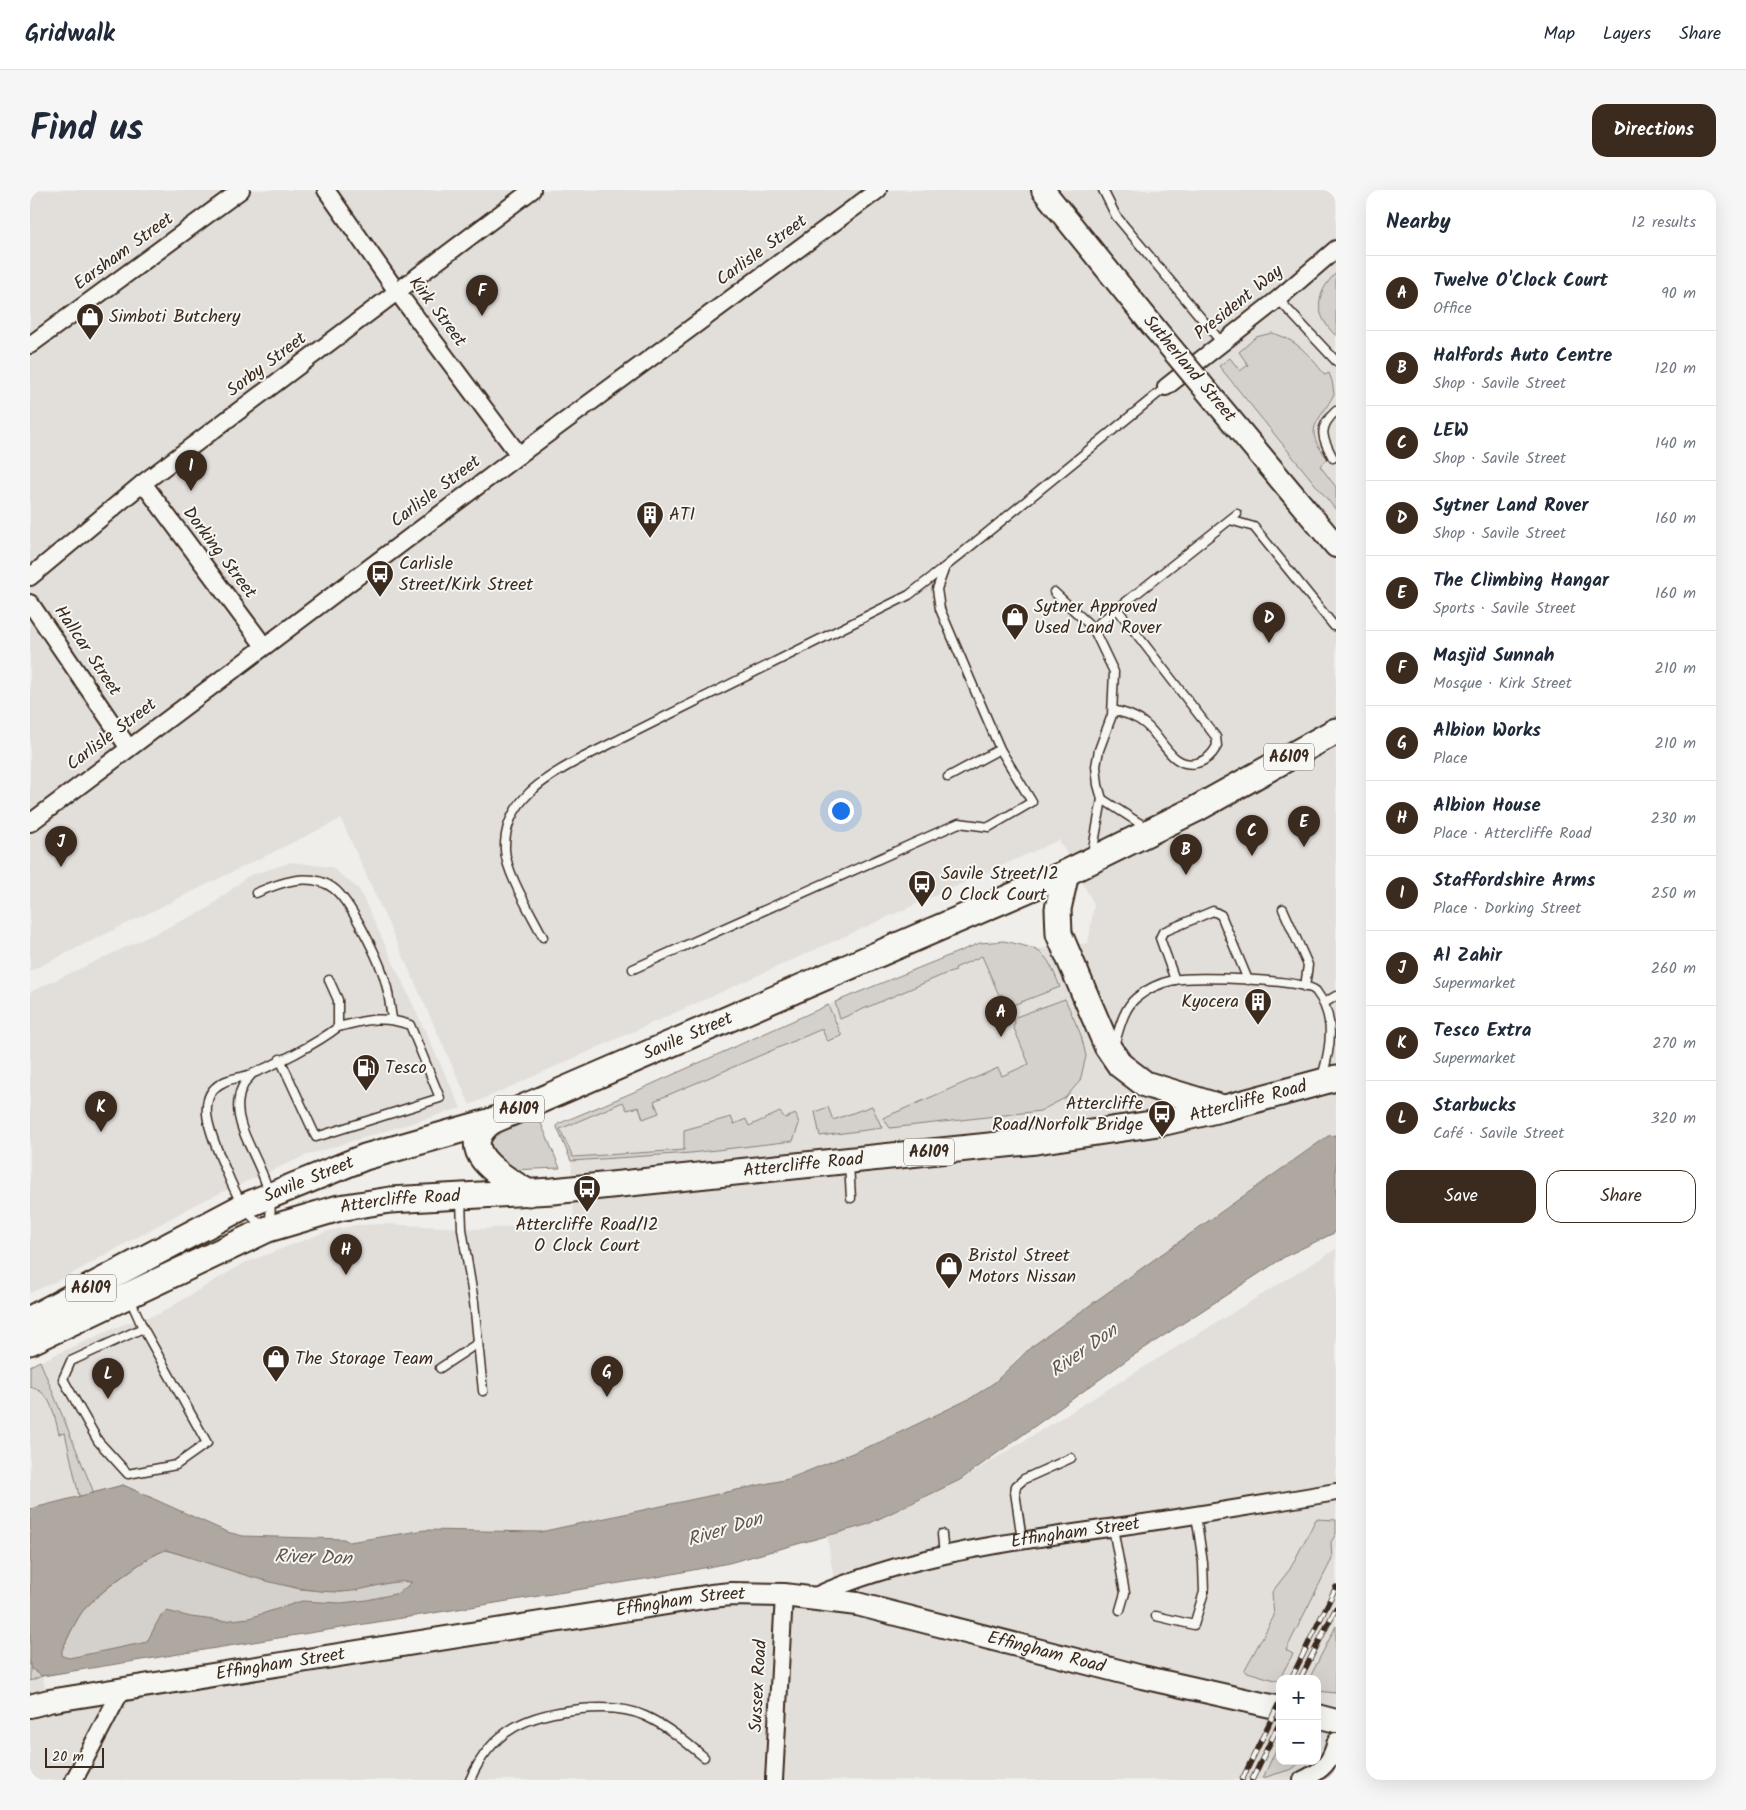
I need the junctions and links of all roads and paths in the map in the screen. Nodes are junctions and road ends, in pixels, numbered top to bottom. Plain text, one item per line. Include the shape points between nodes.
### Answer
1 (241, 190) edge
2 (326, 190) edge
3 (532, 190) edge
4 (1043, 190) edge
5 (1103, 190) edge
6 (874, 192) edge
7 (1336, 249) edge
8 (398, 293) junction
9 (1278, 299) junction
10 (1222, 343) junction
11 (30, 346) edge
12 (1335, 362) edge
13 (1166, 387) joint
14 (1336, 411) edge
15 (519, 455) junction
16 (1333, 458) dead end
17 (143, 483) junction
18 (1238, 514) dead end
19 (1230, 520) junction
20 (1336, 546) edge
21 (945, 567) junction
22 (30, 577) edge
23 (1054, 592) dead end
24 (30, 603) edge
25 (1118, 610) junction
26 (1334, 626) dead end
27 (1093, 628) junction
28 (264, 646) junction
29 (1113, 710) junction
30 (1336, 731) edge
31 (128, 746) junction
32 (1000, 749) junction
33 (948, 777) dead end
34 (1102, 799) junction
35 (30, 823) edge
36 (1150, 831) junction
37 (1091, 860) junction
38 (1066, 873) junction
39 (256, 893) dead end
40 (1283, 909) dead end
41 (542, 937) dead end
42 (633, 970) dead end
43 (329, 980) dead end
44 (1176, 980) junction
45 (1248, 980) junction
46 (1305, 986) junction
47 (1336, 996) edge
48 (1324, 1003) junction
49 (392, 1018) junction
50 (338, 1027) junction
51 (1111, 1052) junction
52 (280, 1059) junction
53 (252, 1074) junction
54 (1328, 1081) edge
55 (1225, 1108) junction
56 (492, 1121) junction
57 (848, 1160) junction
58 (529, 1193) junction
59 (271, 1195) junction
60 (461, 1196) junction
61 (851, 1198) dead end
62 (242, 1207) junction
63 (268, 1229) junction
64 (130, 1297) junction
65 (30, 1319) edge
66 (143, 1328) junction
67 (30, 1342) edge
68 (478, 1343) junction
69 (440, 1368) dead end
70 (483, 1391) dead end
71 (1071, 1458) dead end
72 (1336, 1492) edge
73 (1196, 1515) junction
74 (1113, 1528) junction
75 (942, 1534) dead end
76 (1022, 1540) junction
77 (944, 1556) junction
78 (784, 1594) junction
79 (813, 1597) junction
80 (1120, 1610) dead end
81 (1156, 1616) dead end
82 (122, 1689) junction
83 (30, 1706) edge
84 (1276, 1707) edge
85 (1321, 1717) edge
86 (1336, 1721) edge
87 (1336, 1741) edge
88 (704, 1757) dead end
89 (74, 1780) edge
90 (470, 1780) edge
91 (774, 1780) edge
92 (1302, 1780) edge

1 - 11 street, Earsham Street
2 - 8 street, Kirk Street
3 - 8 street, Sorby Street
4 - 20 main road, Sutherland Street, bridge
5 - 10 lane via 1116,216
6 - 15 street, Carlisle Street
7 - 9 street, President Way
8 - 15 street, Kirk Street
8 - 17 street, Sorby Street
9 - 10 street, President Way
9 - 12 lane
10 - 13 street, President Way
13 - 21 lane
14 - 16 lane via 1323,428 1324,442
15 - 28 street, Carlisle Street
17 - 22 street, Sorby Street
17 - 28 street, Dorking Street
18 - 19 lane
19 - 25 lane
19 - 26 lane via 1254,527
21 - 32 lane via 937,589 940,609
21 - 41 lane via 909,595 547,776 529,792 508,828 505,851
23 - 27 lane
24 - 31 street, Hallcar Street
25 - 27 lane
25 - 29 lane via 1216,737 1218,746 1212,756 1187,765 1176,760 1145,724
27 - 29 lane via 1114,672
28 - 31 street, Carlisle Street
29 - 34 lane via 1096,766
30 - 36 main road, Savile Street / A6109
31 - 35 street, Carlisle Street
32 - 33 lane
32 - 42 lane via 1032,802 989,827 959,823
34 - 36 lane
34 - 37 lane
36 - 37 main road, Savile Street / A6109
37 - 38 main road, Savile Street / A6109
38 - 51 main road via 1058,909 1059,934
38 - 56 main road, Savile Street / A6109
39 - 49 lane via 300,880 333,888 345,900 362,929 386,983
40 - 46 lane via 1308,965
43 - 50 lane via 338,1000
44 - 45 lane
44 - 45 lane via 1160,938 1163,932 1213,911 1221,915
44 - 51 lane via 1154,986 1134,1000
45 - 46 lane
46 - 48 lane via 1315,990
47 - 48 lane
48 - 54 lane via 1332,1020
49 - 50 lane via 370,1019
49 - 52 lane via 410,1025 440,1098 316,1137
50 - 52 lane
51 - 55 main road via 1120,1065 1145,1084
52 - 53 lane
53 - 59 lane via 242,1087 239,1109
53 - 62 lane via 217,1086 206,1114
54 - 55 main road, Attercliffe Road / A6109
55 - 57 main road, Attercliffe Road / A6109 via 1165,1122 1036,1141
56 - 58 main road via 483,1129 479,1140 484,1162
56 - 59 main road, Savile Street / A6109 via 364,1157
57 - 58 main road, Attercliffe Road / A6109
57 - 61 lane
58 - 60 main road, Attercliffe Road / A6109
59 - 62 main road, Savile Street / A6109
59 - 63 lane via 272,1213
60 - 63 main road, Attercliffe Road / A6109 via 390,1200 339,1208
60 - 68 lane via 462,1228
62 - 63 lane
62 - 65 main road, Savile Street / A6109
63 - 64 main road, Savile Street
64 - 66 lane
64 - 67 main road, Savile Street
66 - 66 lane via 207,1443 176,1465 128,1474 98,1441 63,1379 71,1361
68 - 69 lane
68 - 70 lane
71 - 76 lane via 1024,1479 1016,1486
72 - 73 street, Effingham Street
73 - 74 street, Effingham Street
73 - 81 lane via 1204,1592 1194,1625
74 - 76 street, Effingham Street
74 - 80 lane via 1125,1593
75 - 77 lane
76 - 77 street, Effingham Street
77 - 79 street, Effingham Street via 863,1577
78 - 79 main road, Effingham Street
78 - 82 main road, Effingham Street via 711,1596
78 - 91 street, Sussex Road
79 - 84 main road, Effingham Road via 856,1604 1142,1677
82 - 83 main road, Effingham Street
82 - 89 street
85 - 86 main road
87 - 92 street via 1329,1763
88 - 90 lane via 675,1733 644,1715 604,1707 554,1712 520,1723 488,1750

